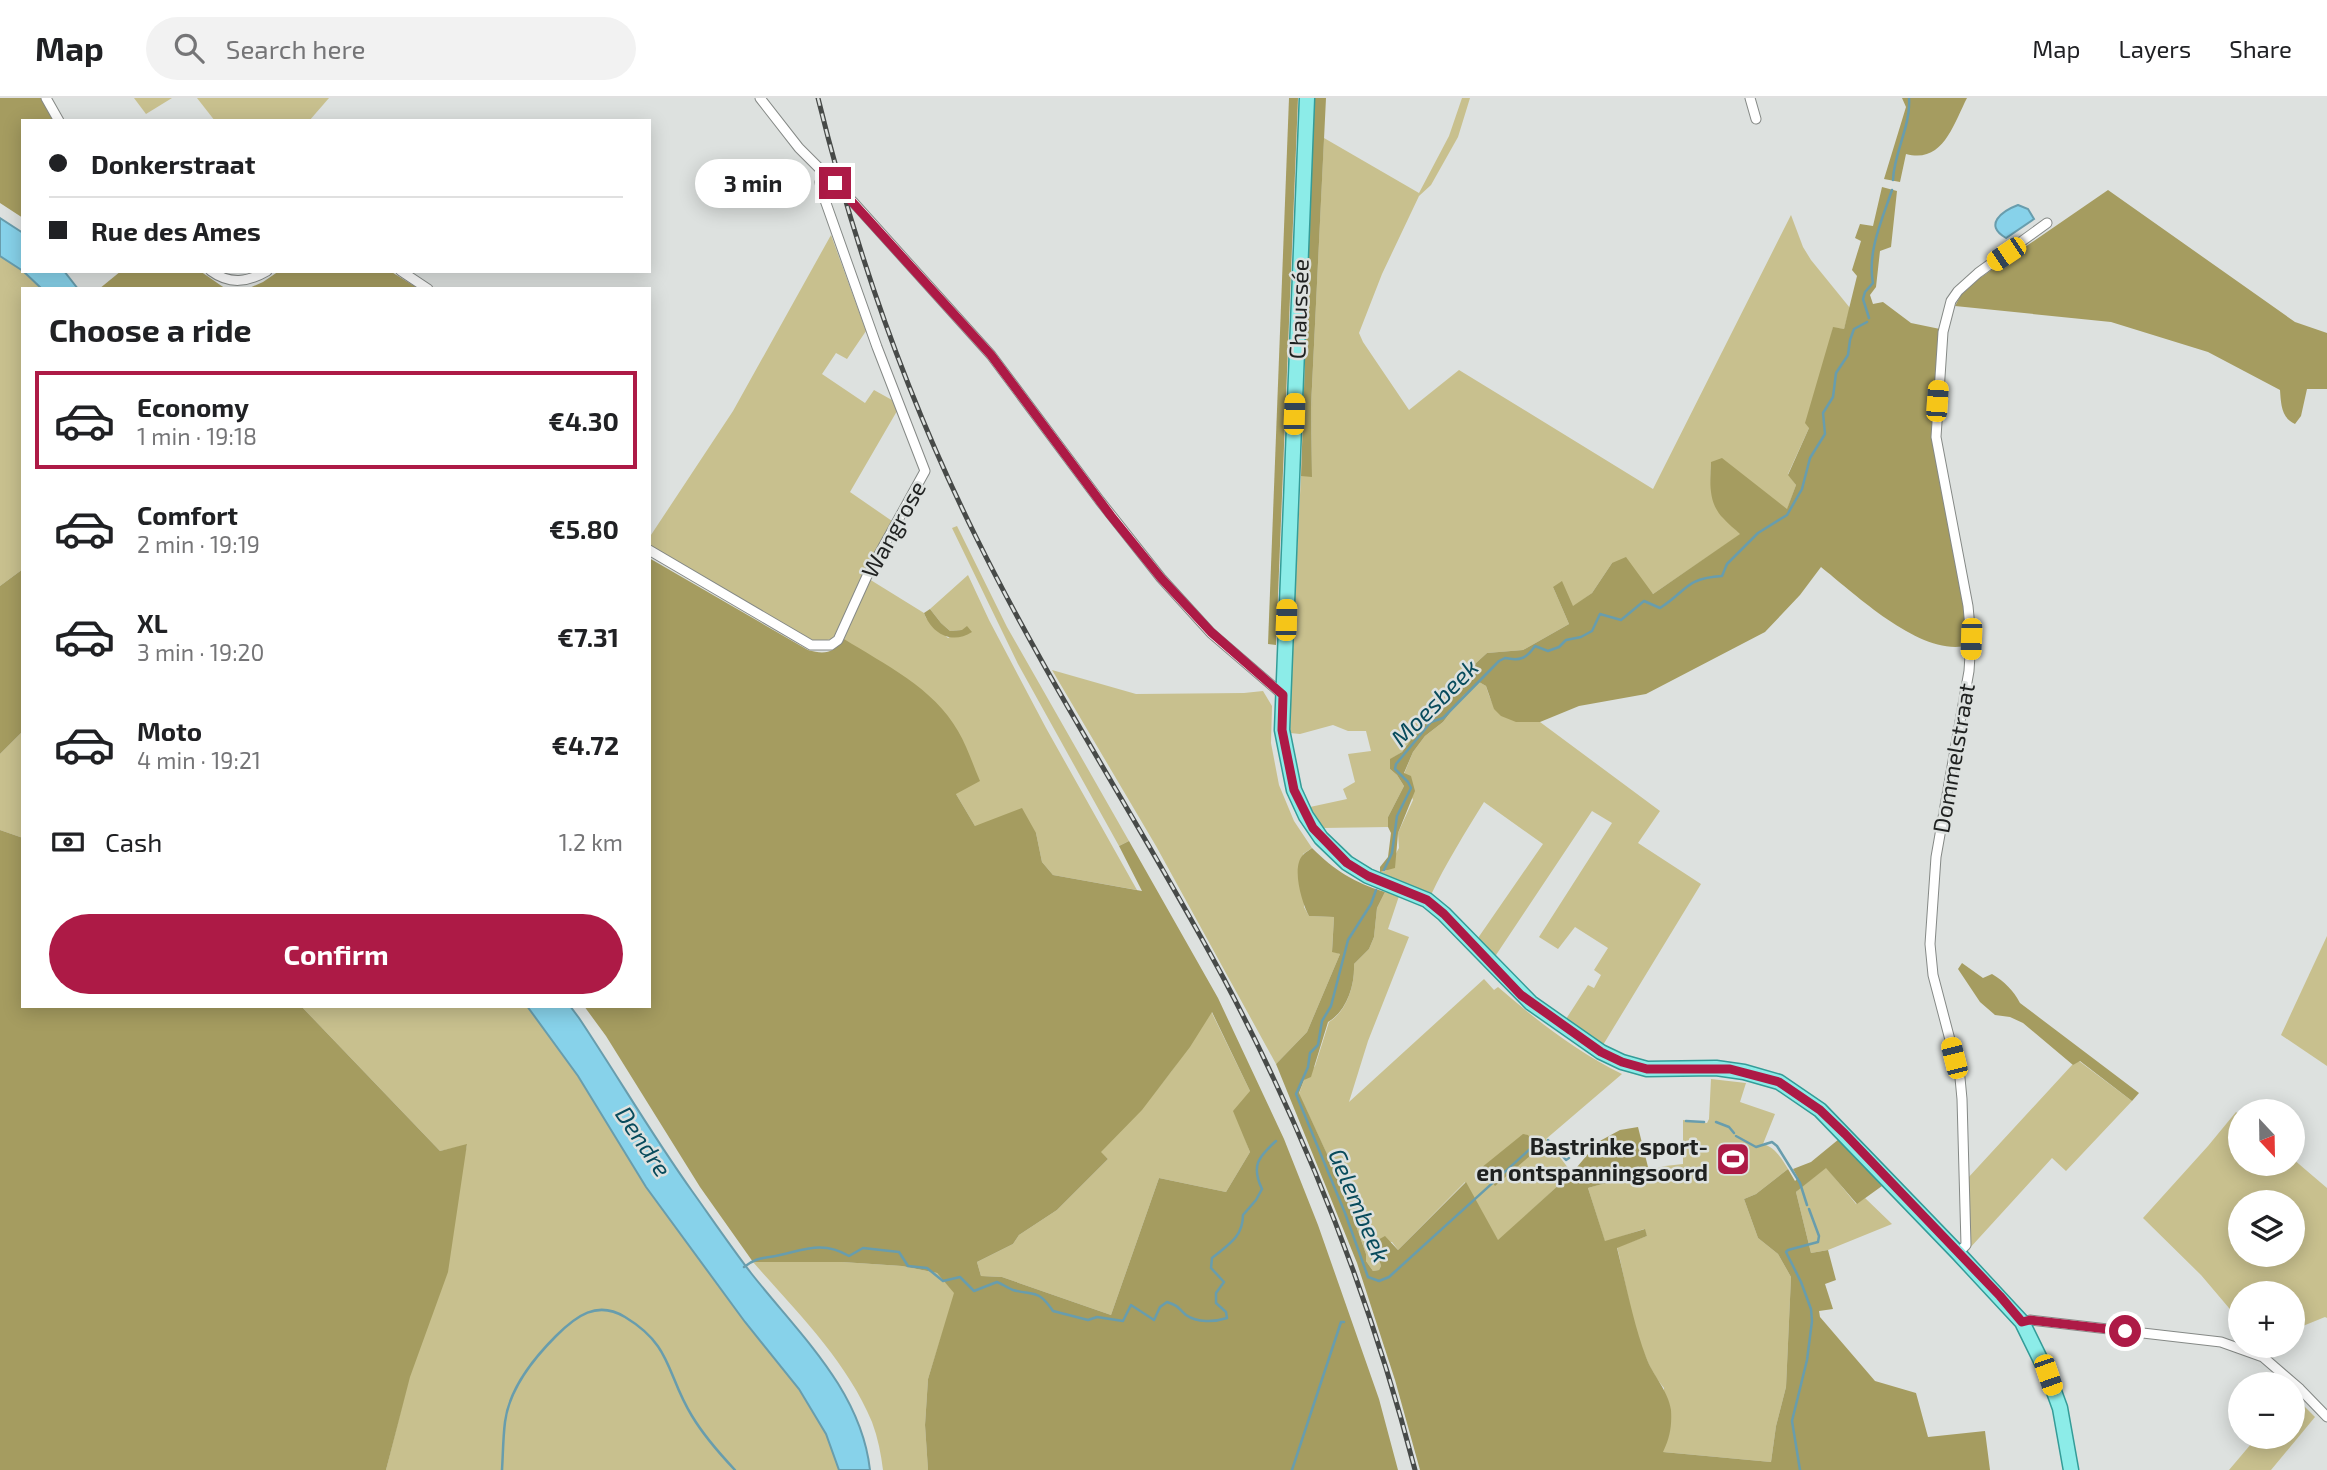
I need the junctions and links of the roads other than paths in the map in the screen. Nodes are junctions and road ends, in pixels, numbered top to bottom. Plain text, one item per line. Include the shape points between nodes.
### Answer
1 (46, 98) edge
2 (760, 98) edge
3 (1307, 98) edge
4 (1750, 98) edge
5 (58, 119) edge
6 (1756, 119) dead end
7 (824, 174) junction
8 (2047, 223) dead end
9 (215, 273) edge
10 (263, 273) edge
11 (404, 273) edge
12 (425, 287) edge
13 (651, 551) edge
14 (1283, 695) junction
15 (1958, 1253) junction
16 (2022, 1322) junction
17 (2327, 1417) edge
18 (2071, 1470) edge

1 - 5 street
2 - 7 street
3 - 14 main road, Chaussée
4 - 6 street
7 - 13 street, Wangrose via 821,189 925,471 831,645 811,645
7 - 14 street via 991,355 1161,578 1211,632
8 - 15 street, Dommelstraat via 1978,273 1951,301 1938,384 1938,449 1971,639 1936,857 1930,925 1933,975 1962,1099 1966,1245
9 - 10 street via 238,281
11 - 12 street
14 - 15 main road, Chaussée via 1282,730 1294,790 1321,838 1347,863 1427,900 1521,995 1601,1052 1647,1069 1744,1072 1779,1082 1797,1093 1845,1134
15 - 16 main road, Chaussée
16 - 17 street via 2221,1342 2249,1350 2276,1367
16 - 18 main road, Chaussée via 2060,1408

